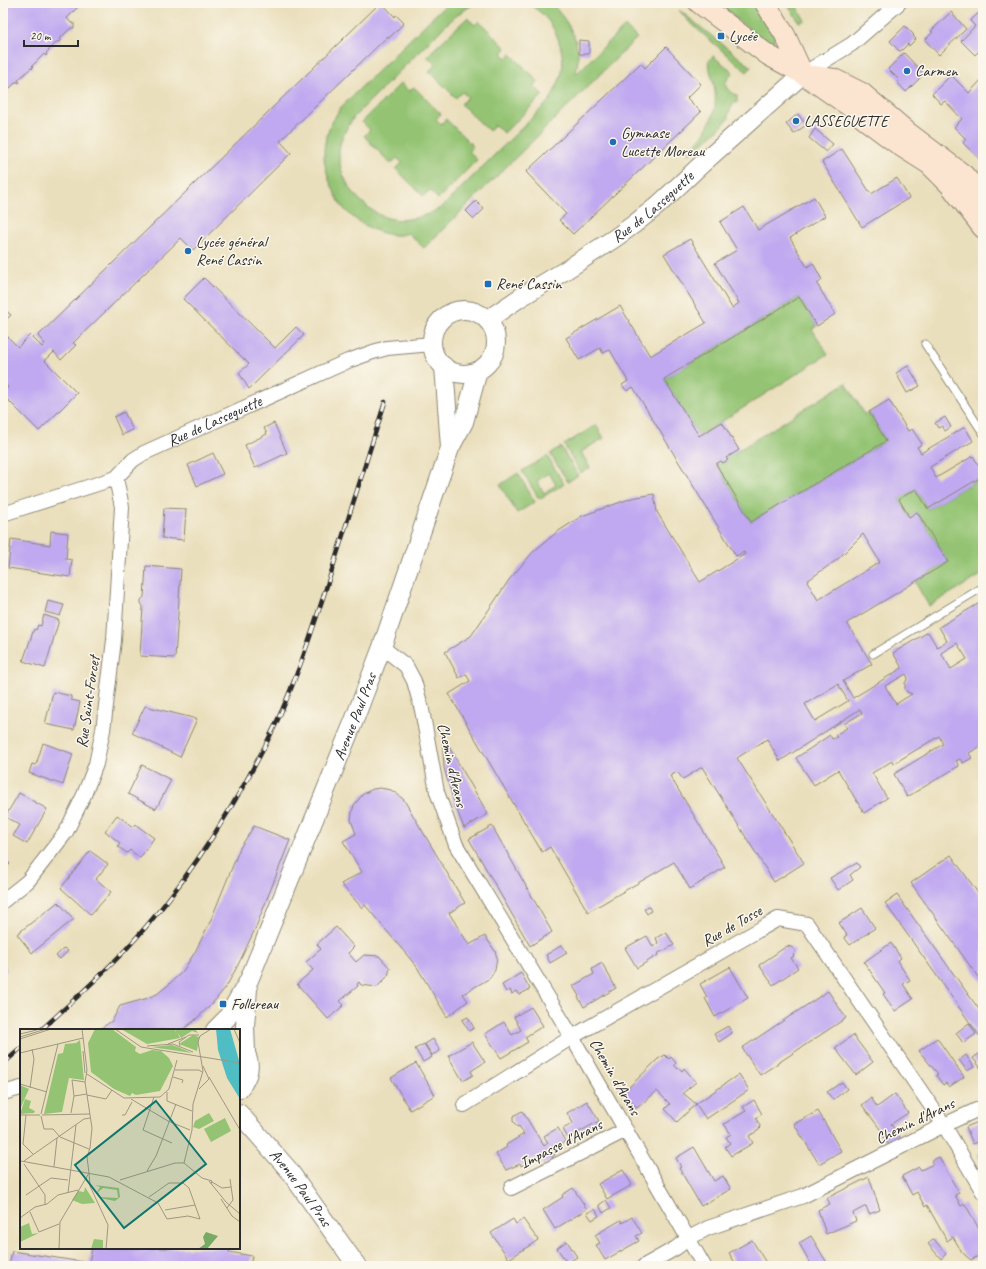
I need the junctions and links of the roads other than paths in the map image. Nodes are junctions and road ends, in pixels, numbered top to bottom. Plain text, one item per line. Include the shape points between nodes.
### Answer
1 (699, 3) edge
2 (764, 3) edge
3 (899, 3) edge
4 (803, 74) junction
5 (983, 198) edge
6 (983, 228) edge
7 (487, 320) junction
8 (432, 344) junction
9 (925, 344) dead end
10 (444, 366) junction
11 (478, 371) junction
12 (983, 433) edge
13 (450, 448) junction
14 (116, 478) junction
15 (3, 514) edge
16 (983, 586) edge
17 (382, 647) junction
18 (873, 654) dead end
19 (3, 901) edge
20 (249, 980) junction
21 (215, 1029) edge
22 (572, 1037) junction
23 (243, 1047) edge
24 (20, 1088) edge
25 (240, 1088) edge
26 (3, 1093) edge
27 (464, 1104) dead end
28 (983, 1107) edge
29 (240, 1114) edge
30 (944, 1125) junction
31 (626, 1130) junction
32 (511, 1188) dead end
33 (983, 1192) edge
34 (688, 1238) junction
35 (357, 1266) edge
36 (644, 1266) edge
37 (704, 1266) edge

1 - 4 main road via 768,55
2 - 4 main road via 785,35
3 - 4 street via 852,44
4 - 5 main road via 834,79 862,93 964,175
4 - 6 main road via 929,164 950,184
4 - 7 street, Rue de Lasseguette via 633,225
7 - 8 street via 478,313 468,310 447,315 439,323
7 - 11 street via 495,334 495,350 486,366
8 - 10 street via 438,360
8 - 14 street, Rue de Lasseguette via 387,348 348,361 144,453 133,460
9 - 12 lane
10 - 11 street via 460,373
10 - 13 street, Avenue Paul Pras
11 - 13 street, Avenue Paul Pras via 464,422
13 - 17 street, Avenue Paul Pras
14 - 15 street, Rue de Lasseguette
14 - 19 street, Rue Saint-Forcet via 122,507 114,640 103,730 96,764 66,832 28,881
16 - 18 lane
17 - 20 street, Avenue Paul Pras
17 - 22 street, Chemin d'Arans via 406,666 414,681 437,792 456,845
20 - 21 street, Avenue Paul Pras via 227,1018
20 - 23 street, Avenue Paul Pras
22 - 27 street, Rue de Tosse
22 - 30 street, Rue de Tosse via 778,919 807,924
22 - 31 street, Chemin d'Arans
23 - 25 street, Avenue Paul Pras via 249,1062 249,1072
24 - 26 street
28 - 30 street, Chemin d'Arans
29 - 35 street, Avenue Paul Pras via 288,1169
30 - 33 street, Rue de Tosse
30 - 34 street, Chemin d'Arans via 803,1196 708,1228
31 - 32 street, Impasse d'Arans
31 - 34 street, Chemin d'Arans
34 - 36 street
34 - 37 street

